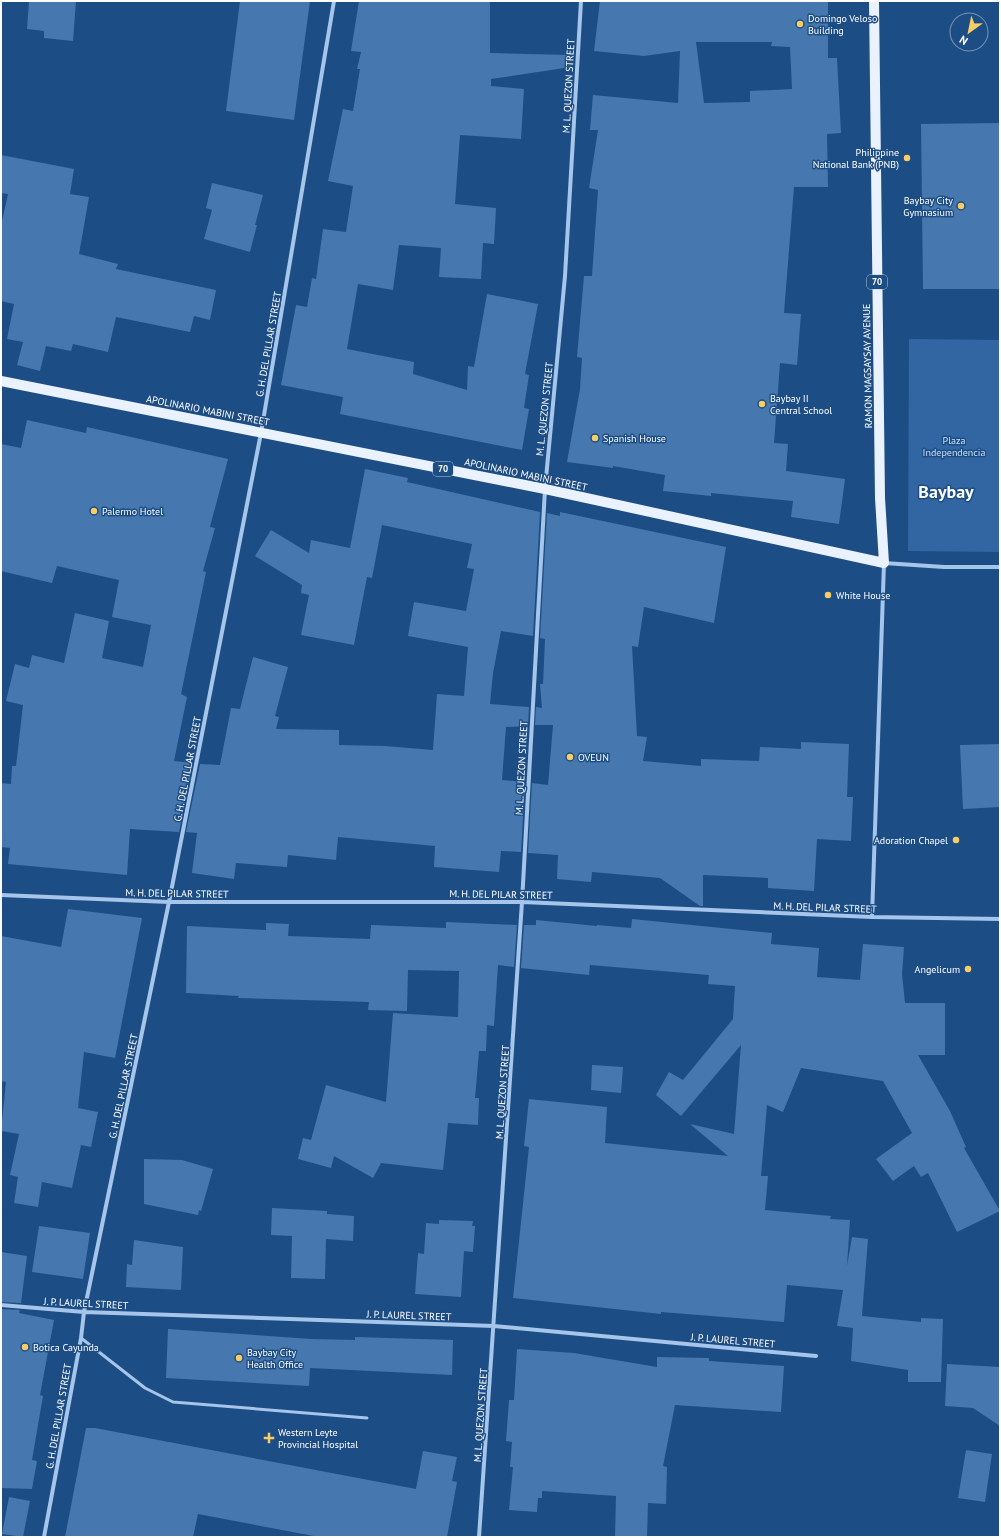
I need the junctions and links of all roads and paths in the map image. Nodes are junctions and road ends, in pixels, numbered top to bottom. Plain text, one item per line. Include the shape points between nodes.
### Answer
1 (334, 1) edge
2 (581, 1) edge
3 (874, 1) edge
4 (1, 381) edge
5 (261, 433) junction
6 (545, 489) junction
7 (884, 564) junction
8 (1000, 568) edge
9 (1, 895) edge
10 (169, 902) junction
11 (522, 902) junction
12 (872, 917) junction
13 (1000, 919) edge
14 (1, 1304) edge
15 (84, 1312) junction
16 (494, 1326) junction
17 (81, 1338) junction
18 (816, 1356) dead end
19 (367, 1418) dead end
20 (44, 1537) edge
21 (479, 1537) edge

1 - 5 street, G. H. DEL PILLAR STREET
2 - 6 street, M. L. QUEZON STREET via 565,276
3 - 7 main road, RAMON MAGSAYSAY AVENUE / 70 via 880,498
4 - 5 main road, APOLINARIO MABINI STREET / 70
5 - 6 main road, APOLINARIO MABINI STREET / 70
5 - 10 street, G. H. DEL PILLAR STREET
6 - 7 main road, APOLINARIO MABINI STREET / 70
6 - 11 street, M. L. QUEZON STREET
7 - 8 street, APOLINARIO MABINI STREET
7 - 12 street
9 - 10 street, M. H. DEL PILAR STREET
10 - 11 street, M. H. DEL PILAR STREET
10 - 15 street, G. H. DEL PILLAR STREET
11 - 12 street, M. H. DEL PILAR STREET
11 - 16 street, M. L. QUEZON STREET
12 - 13 street, M. H. DEL PILAR STREET
14 - 15 street, J. P. LAUREL STREET
15 - 16 street, J. P. LAUREL STREET
15 - 17 street, G. H. DEL PILLAR STREET
16 - 18 street, J. P. LAUREL STREET
16 - 21 street, M. L. QUEZON STREET
17 - 19 lane via 145,1388 173,1402
17 - 20 street, G. H. DEL PILLAR STREET

